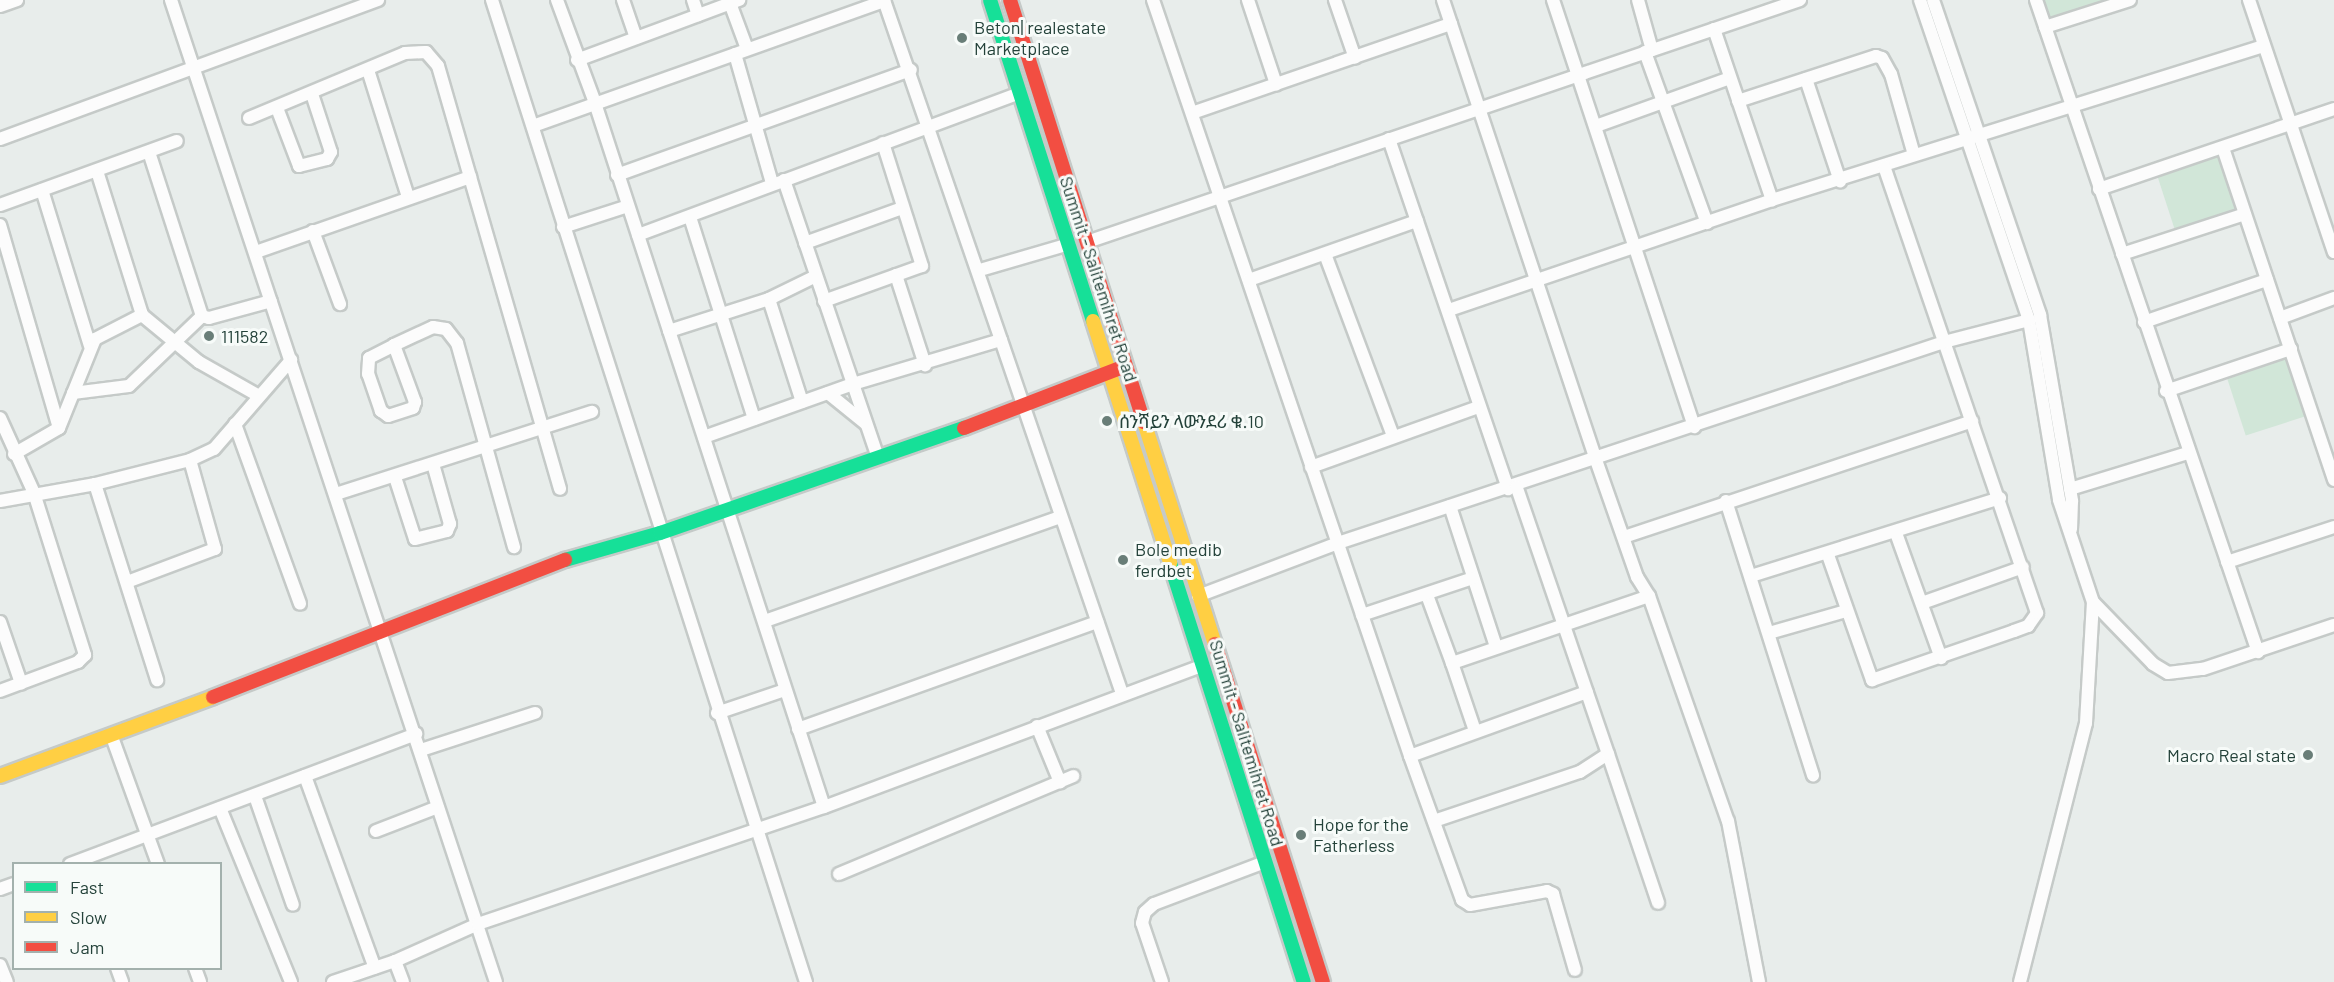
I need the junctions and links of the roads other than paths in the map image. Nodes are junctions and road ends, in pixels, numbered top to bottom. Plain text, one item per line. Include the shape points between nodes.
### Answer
1 (17, 0) edge
2 (171, 0) edge
3 (378, 0) edge
4 (492, 0) edge
5 (557, 0) edge
6 (623, 0) edge
7 (693, 0) edge
8 (990, 0) edge
9 (1010, 0) edge
10 (1153, 0) edge
11 (1248, 0) edge
12 (1335, 0) edge
13 (1443, 0) edge
14 (1553, 0) edge
15 (1638, 0) edge
16 (1800, 0) edge
17 (1920, 0) edge
18 (1933, 0) edge
19 (2036, 0) edge
20 (2130, 0) edge
21 (2249, 0) edge
22 (884, 1) edge
23 (734, 2) edge
24 (0, 6) edge
25 (698, 15) junction
26 (1451, 24) junction
27 (2045, 27) junction
28 (1714, 29) junction
29 (636, 38) junction
30 (2262, 46) junction
31 (747, 49) junction
32 (1649, 51) junction
33 (735, 54) junction
34 (1355, 58) junction
35 (578, 60) junction
36 (194, 69) junction
37 (368, 70) junction
38 (911, 70) junction
39 (1579, 76) junction
40 (1730, 78) junction
41 (1806, 79) junction
42 (1276, 84) junction
43 (312, 93) junction
44 (1019, 93) junction
45 (1738, 101) junction
46 (1664, 102) junction
47 (595, 103) junction
48 (277, 108) junction
49 (2073, 108) junction
50 (1480, 109) junction
51 (2334, 109) edge
52 (1192, 113) junction
53 (249, 118) dead end
54 (755, 124) junction
55 (2289, 124) junction
56 (928, 125) junction
57 (533, 126) junction
58 (1596, 126) junction
59 (1972, 137) junction
60 (0, 139) edge
61 (1389, 139) junction
62 (177, 141) dead end
63 (883, 143) junction
64 (2223, 148) junction
65 (149, 152) junction
66 (1914, 155) junction
67 (1884, 166) junction
68 (97, 171) junction
69 (617, 175) junction
70 (470, 177) junction
71 (778, 181) junction
72 (1840, 181) junction
73 (2099, 189) junction
74 (42, 190) junction
75 (408, 197) junction
76 (1221, 198) junction
77 (1772, 200) junction
78 (0, 206) edge
79 (628, 206) junction
80 (902, 208) junction
81 (2245, 214) junction
82 (690, 217) junction
83 (1417, 221) junction
84 (1707, 223) junction
85 (0, 225) edge
86 (563, 227) junction
87 (313, 231) junction
88 (638, 236) junction
89 (1087, 242) junction
90 (805, 243) junction
91 (1069, 244) junction
92 (1636, 247) junction
93 (256, 252) junction
94 (2334, 252) edge
95 (1325, 254) junction
96 (2122, 254) junction
97 (980, 270) junction
98 (896, 275) junction
99 (816, 276) junction
100 (1249, 280) junction
101 (1538, 280) junction
102 (2267, 280) junction
103 (2334, 298) edge
104 (769, 299) junction
105 (271, 301) junction
106 (825, 301) junction
107 (340, 304) dead end
108 (1449, 310) junction
109 (142, 315) junction
110 (720, 315) junction
111 (202, 316) junction
112 (2280, 318) junction
113 (2029, 320) junction
114 (2144, 322) junction
115 (669, 331) junction
116 (1001, 340) junction
117 (1944, 342) junction
118 (174, 344) junction
119 (394, 345) junction
120 (90, 346) junction
121 (2291, 349) junction
122 (291, 360) junction
123 (925, 365) junction
124 (1128, 365) junction
125 (1111, 372) junction
126 (853, 384) junction
127 (2166, 391) junction
128 (73, 393) junction
129 (828, 393) junction
130 (259, 396) junction
131 (802, 402) junction
132 (1479, 406) junction
133 (1022, 408) junction
134 (592, 412) dead end
135 (0, 418) edge
136 (754, 419) junction
137 (1972, 421) junction
138 (235, 424) junction
139 (867, 425) junction
140 (545, 426) junction
141 (1694, 427) junction
142 (59, 428) junction
143 (1393, 436) junction
144 (704, 437) junction
145 (486, 444) junction
146 (2188, 453) junction
147 (14, 454) junction
148 (878, 458) junction
149 (190, 460) junction
150 (1596, 460) junction
151 (433, 464) junction
152 (1311, 467) junction
153 (395, 477) junction
154 (2334, 480) edge
155 (95, 484) junction
156 (1512, 487) junction
157 (560, 489) dead end
158 (2070, 489) junction
159 (34, 493) junction
160 (336, 494) junction
161 (2000, 498) junction
162 (0, 501) edge
163 (1726, 501) junction
164 (1450, 506) junction
165 (727, 510) junction
166 (1060, 517) junction
167 (2334, 527) edge
168 (660, 533) junction
169 (1896, 533) junction
170 (2071, 533) junction
171 (1624, 537) junction
172 (1338, 543) junction
173 (514, 547) dead end
174 (1828, 555) junction
175 (2228, 562) junction
176 (2023, 567) junction
177 (1751, 576) junction
178 (1473, 578) junction
179 (127, 582) junction
180 (1427, 595) junction
181 (1198, 596) junction
182 (1649, 596) junction
183 (2093, 602) junction
184 (1922, 603) junction
185 (300, 604) dead end
186 (1846, 611) junction
187 (1362, 615) junction
188 (765, 621) junction
189 (0, 622) edge
190 (1097, 622) junction
191 (1565, 625) junction
192 (2334, 625) edge
193 (383, 632) junction
194 (1769, 633) junction
195 (1496, 647) junction
196 (2258, 652) junction
197 (1941, 658) junction
198 (1452, 663) junction
199 (1203, 665) junction
200 (157, 680) dead end
201 (21, 683) junction
202 (785, 690) junction
203 (0, 691) edge
204 (1587, 692) junction
205 (1122, 694) junction
206 (535, 713) dead end
207 (717, 713) junction
208 (1037, 726) junction
209 (798, 729) junction
210 (1475, 731) junction
211 (416, 734) junction
212 (112, 737) junction
213 (421, 750) junction
214 (1608, 754) junction
215 (1410, 756) junction
216 (0, 776) edge
217 (305, 776) junction
218 (1073, 776) dead end
219 (1813, 776) dead end
220 (1060, 782) junction
221 (255, 795) junction
222 (438, 807) junction
223 (824, 807) junction
224 (220, 808) junction
225 (1434, 821) junction
226 (754, 827) junction
227 (376, 831) dead end
228 (148, 836) junction
229 (76, 862) edge
230 (157, 862) edge
231 (1265, 862) junction
232 (838, 874) dead end
233 (1658, 903) dead end
234 (293, 904) dead end
235 (478, 924) junction
236 (395, 961) junction
237 (0, 965) edge
238 (375, 968) junction
239 (1575, 970) dead end
240 (7, 982) edge
241 (291, 982) edge
242 (333, 982) edge
243 (403, 982) edge
244 (496, 982) edge
245 (806, 982) edge
246 (1162, 982) edge
247 (1304, 982) edge
248 (1323, 982) edge
249 (1759, 982) edge
250 (2020, 982) edge

1 - 24 street
2 - 36 street
3 - 36 street
4 - 57 street
5 - 35 street
6 - 29 street
7 - 25 street
8 - 44 main road, Summit - Salitemihret Road
9 - 89 main road
10 - 52 street
11 - 42 street
12 - 34 street
13 - 26 street
14 - 39 street
15 - 32 street
16 - 28 street
17 - 59 street
18 - 59 street
19 - 27 street
20 - 27 street
21 - 30 street
22 - 31 street
22 - 38 street
23 - 25 street
23 - 31 street
25 - 29 street
26 - 34 street
26 - 50 street
27 - 49 street
28 - 32 street
28 - 40 street
29 - 35 street
30 - 49 street
30 - 55 street
31 - 33 street
32 - 39 street
32 - 46 street
33 - 47 street
33 - 54 street
34 - 42 street
35 - 47 street
36 - 60 street
36 - 93 street
37 - 43 street
37 - 70 street via 405,53 426,52 438,66
37 - 75 street
38 - 54 street
38 - 56 street
39 - 50 street
39 - 58 street
40 - 45 street
40 - 46 street
41 - 45 street
41 - 66 street via 1876,56 1882,58
41 - 72 street
42 - 52 street
43 - 48 street
43 - 48 street via 331,152 327,159 299,166
44 - 56 street
44 - 91 main road, Summit - Salitemihret Road
45 - 77 street
46 - 58 street
46 - 84 street
47 - 57 street
47 - 69 street
48 - 53 street
49 - 59 street
49 - 73 street
50 - 61 street
50 - 101 street
51 - 55 street
52 - 76 street
54 - 69 street
54 - 71 street
55 - 64 street
55 - 94 street
56 - 63 street
56 - 97 street
57 - 86 street
58 - 92 street
59 - 66 street
59 - 113 street
59 - 158 street via 2040,315
61 - 76 street
61 - 83 street
62 - 65 street
63 - 71 street
63 - 80 street
64 - 73 street
64 - 81 street
65 - 68 street
65 - 111 street
66 - 67 street
67 - 72 street
67 - 117 street
68 - 74 street
68 - 109 street
69 - 79 street
70 - 75 street
70 - 140 street
71 - 82 street
71 - 90 street
72 - 77 street
73 - 96 street
74 - 78 street
74 - 120 street
75 - 87 street
76 - 89 street
76 - 100 street
77 - 84 street
79 - 86 street
79 - 88 street
80 - 90 street
80 - 98 street via 923,261 922,266
81 - 96 street
81 - 102 street
82 - 88 street
82 - 110 street
83 - 95 street
83 - 108 street
84 - 92 street
85 - 142 street
86 - 168 street
87 - 93 street
87 - 107 street
88 - 115 street
89 - 124 main road
90 - 99 street
91 - 97 street
91 - 125 main road, Summit - Salitemihret Road
92 - 101 street
92 - 141 street
93 - 105 street
95 - 100 street
95 - 143 street
96 - 114 street
97 - 116 street
98 - 106 street
98 - 123 street
99 - 104 street
99 - 106 street
100 - 152 street
101 - 108 street
101 - 150 street
102 - 112 street
102 - 114 street
103 - 112 street
104 - 110 street
104 - 131 street
105 - 111 street via 209,318
105 - 122 street
106 - 126 street
108 - 132 street
109 - 118 street
109 - 120 street
110 - 115 street
110 - 136 street
111 - 118 street
112 - 121 street
113 - 117 street
113 - 170 street via 2059,500
114 - 127 street
115 - 144 street
116 - 123 street
116 - 133 street
117 - 137 street
117 - 141 street
118 - 128 street via 129,386
118 - 130 street
119 - 119 street via 415,402 413,408 388,416 381,411 366,366 369,358
119 - 145 street via 433,327 446,329 458,343
120 - 128 street
121 - 127 street
121 - 154 street
122 - 130 street
122 - 160 street
123 - 126 street
124 - 125 main road
124 - 181 main road
125 - 133 main road
125 - 199 main road, Summit - Salitemihret Road
126 - 129 street
126 - 139 street
127 - 146 street
128 - 142 street
129 - 131 street
129 - 139 street
130 - 138 street
131 - 136 street
132 - 143 street
132 - 156 street
133 - 148 main road
133 - 166 street
134 - 140 street
135 - 147 street
136 - 144 street
137 - 161 street
137 - 163 street
138 - 149 street via 214,449
138 - 185 street
139 - 148 street
140 - 145 street
140 - 157 street
141 - 150 street
142 - 147 street
143 - 152 street
144 - 165 street
145 - 151 street
145 - 173 street
146 - 158 street
146 - 175 street
147 - 159 street
148 - 165 main road
149 - 155 street
149 - 179 street via 215,549
150 - 156 street
150 - 171 street
151 - 153 street
151 - 153 street via 450,524 447,531 415,539
152 - 172 street
153 - 160 street
155 - 159 street
155 - 179 street
156 - 164 street
156 - 191 street
158 - 170 street
159 - 162 street
159 - 201 street via 85,655 78,662
160 - 193 street
161 - 169 street
161 - 176 street
163 - 171 street
163 - 177 street
164 - 172 street
164 - 178 street
165 - 168 main road
165 - 188 street
166 - 188 street
166 - 190 street
167 - 175 street
168 - 193 main road via 574,557
168 - 207 street
169 - 174 street
169 - 184 street
170 - 183 street
171 - 182 street via 1637,577
172 - 181 street
172 - 187 street
174 - 177 street
174 - 186 street
175 - 196 street
176 - 184 street
176 - 197 street via 2037,607 2033,621
177 - 194 street
178 - 180 street
178 - 195 street
179 - 200 street
180 - 187 street
180 - 198 street
181 - 248 main road
182 - 191 street
182 - 249 street via 1728,821
183 - 196 street via 2140,653 2168,673 2203,669
183 - 250 street via 2086,723 2024,954
184 - 197 street
186 - 194 street
186 - 197 street via 1872,680
187 - 215 street
188 - 202 street
189 - 201 street
190 - 205 street
190 - 209 street
191 - 195 street
191 - 204 street
192 - 196 street
193 - 211 street
193 - 212 main road
194 - 219 street
195 - 198 street
198 - 210 street
199 - 205 street
199 - 231 main road, Summit - Salitemihret Road
201 - 203 street
202 - 207 street
202 - 209 street
204 - 210 street
204 - 214 street
205 - 208 street
206 - 213 street
207 - 226 street
208 - 220 street
208 - 223 street
209 - 223 street
210 - 215 street
211 - 213 street
211 - 217 street
212 - 216 main road
212 - 228 street
213 - 222 street
214 - 225 street via 1603,761 1580,772
214 - 233 street
215 - 225 street
217 - 221 street
217 - 238 street
218 - 220 street
220 - 232 street
221 - 224 street
221 - 234 street
222 - 227 street
222 - 235 street
223 - 226 street
224 - 228 street
224 - 241 street
225 - 239 street via 1462,900 1470,905 1547,891 1553,894
226 - 235 street
226 - 245 street
228 - 229 street
228 - 230 street
231 - 246 street via 1154,904 1145,912 1142,923
231 - 247 main road, Summit - Salitemihret Road
235 - 236 street
235 - 244 street
236 - 238 street
236 - 243 street
237 - 240 street
238 - 242 street

